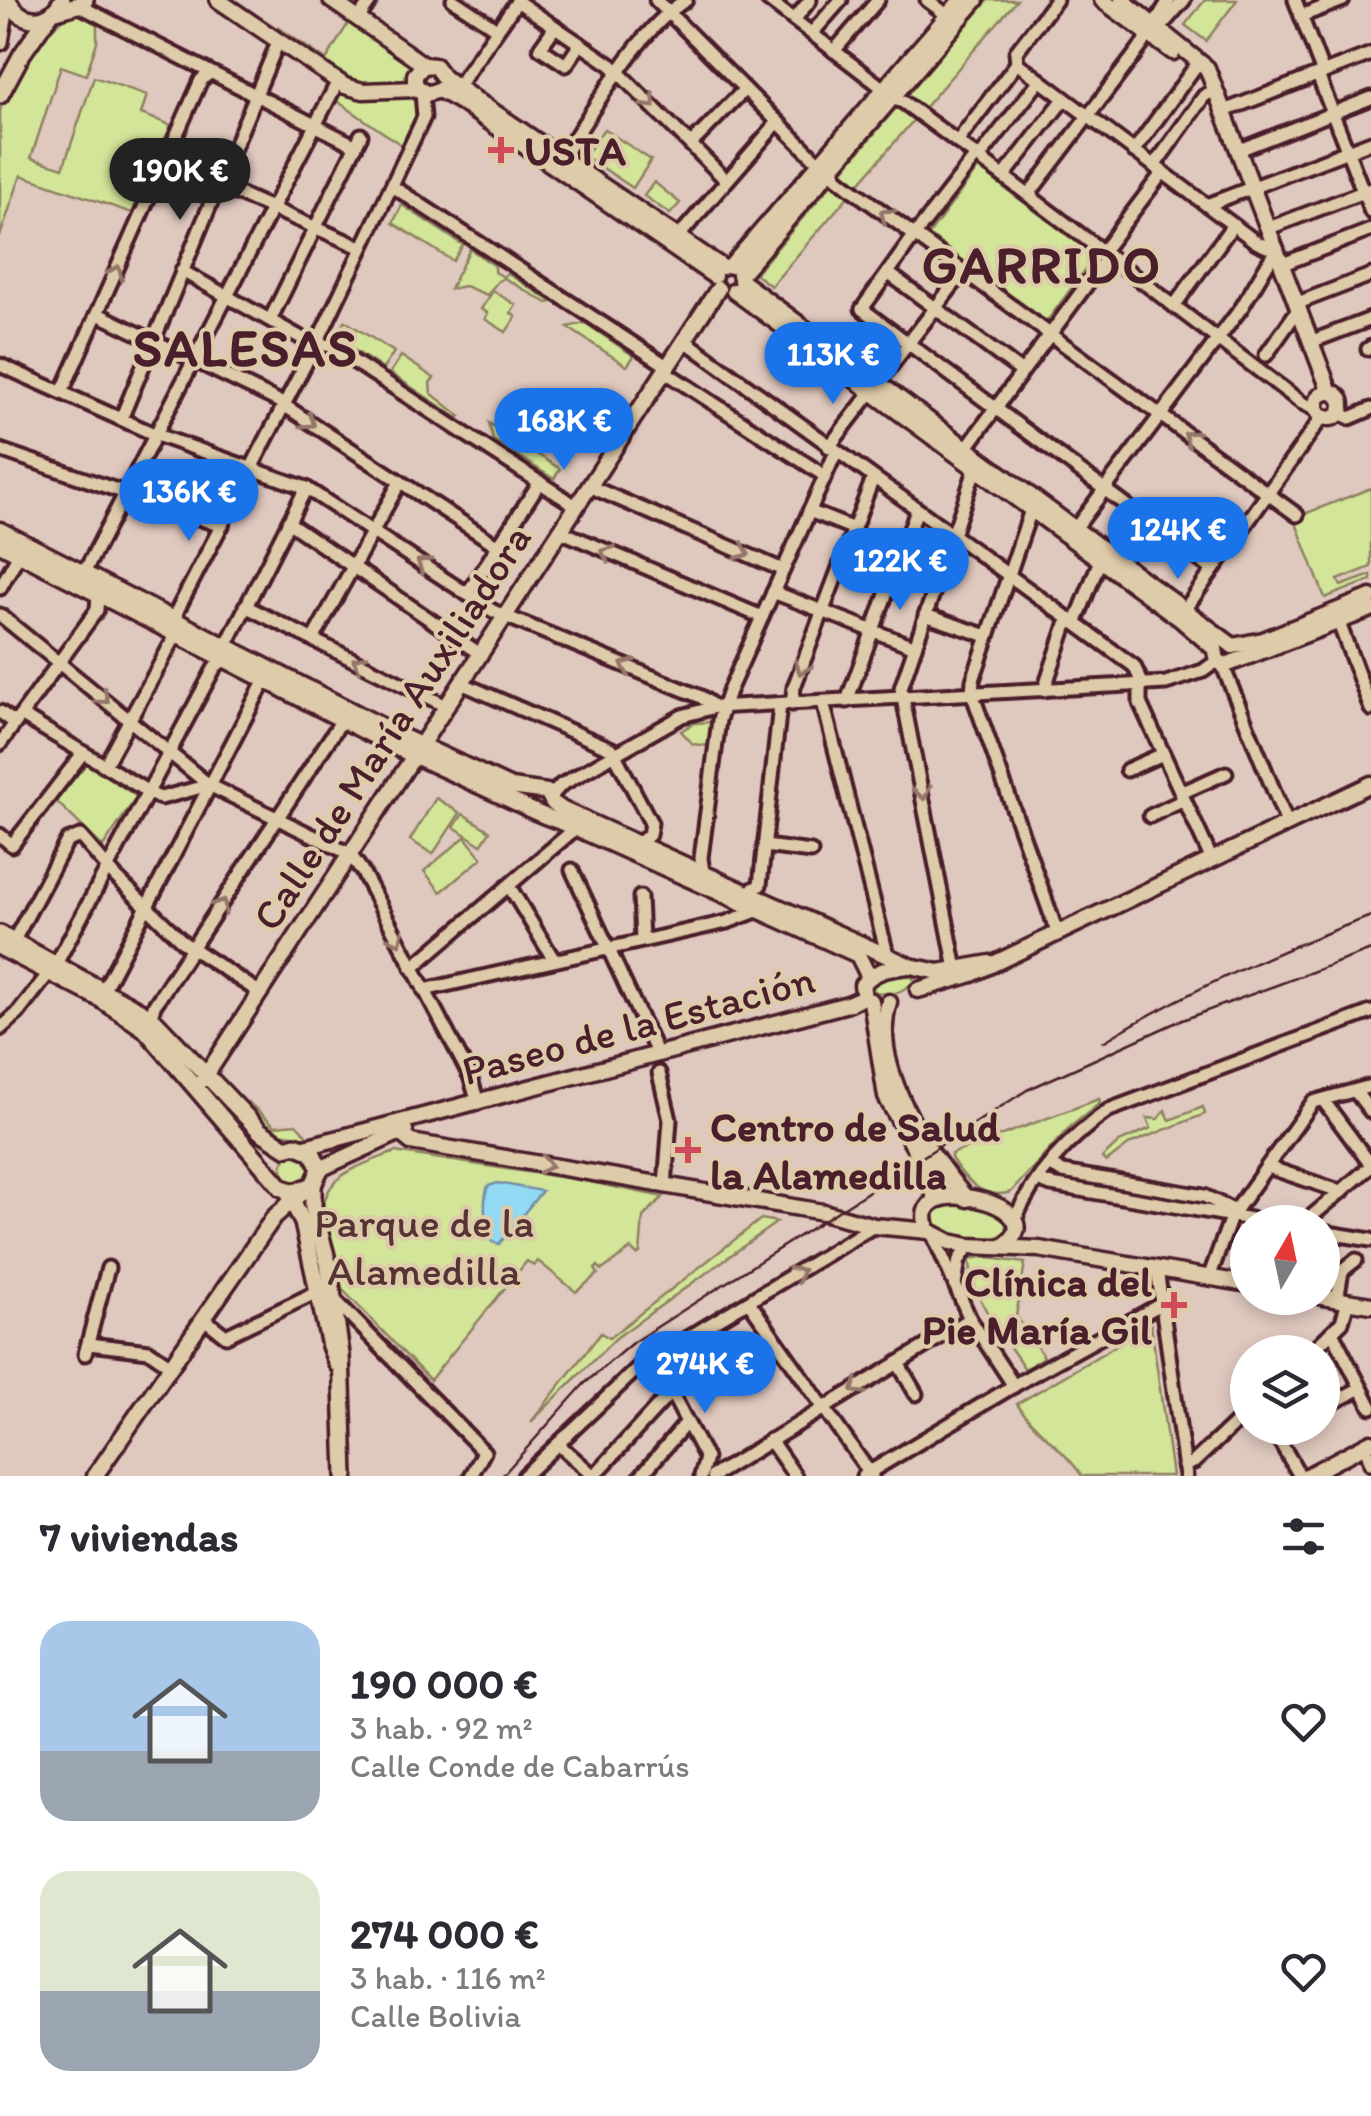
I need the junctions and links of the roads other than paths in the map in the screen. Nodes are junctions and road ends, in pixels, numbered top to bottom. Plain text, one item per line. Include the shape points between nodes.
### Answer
1 (8, 0) edge
2 (218, 0) edge
3 (330, 0) edge
4 (372, 0) edge
5 (453, 0) edge
6 (518, 0) edge
7 (656, 0) edge
8 (686, 0) edge
9 (810, 0) edge
10 (841, 0) edge
11 (878, 0) edge
12 (927, 0) edge
13 (960, 0) edge
14 (976, 0) edge
15 (1056, 0) edge
16 (1106, 0) edge
17 (1124, 0) edge
18 (1169, 0) edge
19 (1184, 0) edge
20 (1295, 0) edge
21 (1343, 0) edge
22 (773, 2) edge
23 (66, 7) edge
24 (668, 11) junction
25 (947, 15) junction
26 (1301, 16) junction
27 (358, 19) junction
28 (794, 20) junction
29 (555, 26) junction
30 (497, 29) junction
31 (1153, 31) junction
32 (812, 33) junction
33 (0, 42) edge
34 (278, 42) junction
35 (580, 44) junction
36 (834, 50) junction
37 (1371, 54) edge
38 (1017, 63) junction
39 (424, 65) junction
40 (620, 72) junction
41 (210, 73) junction
42 (1320, 74) junction
43 (1208, 78) junction
44 (1040, 80) junction
45 (337, 83) junction
46 (441, 84) junction
47 (458, 86) junction
48 (746, 88) junction
49 (420, 91) junction
50 (888, 93) junction
51 (0, 95) edge
52 (255, 96) junction
53 (1371, 98) edge
54 (1064, 99) junction
55 (1224, 111) junction
56 (1332, 113) junction
57 (1087, 116) junction
58 (778, 122) junction
59 (315, 126) junction
60 (957, 142) junction
61 (1371, 142) edge
62 (691, 144) junction
63 (1239, 150) junction
64 (1134, 151) junction
65 (1348, 151) junction
66 (562, 157) junction
67 (978, 157) junction
68 (164, 161) junction
69 (827, 167) junction
70 (1158, 169) junction
71 (1004, 176) junction
72 (726, 180) junction
73 (218, 185) junction
74 (392, 186) junction
75 (1253, 188) junction
76 (1367, 190) edge
77 (1029, 194) junction
78 (1207, 205) junction
79 (271, 208) junction
80 (1371, 212) edge
81 (1233, 225) junction
82 (315, 227) junction
83 (1371, 230) edge
84 (914, 236) junction
85 (678, 237) junction
86 (1273, 239) junction
87 (362, 248) junction
88 (1105, 254) junction
89 (182, 272) junction
90 (963, 272) junction
91 (1286, 272) junction
92 (888, 273) junction
93 (1371, 275) edge
94 (728, 278) junction
95 (1261, 278) junction
96 (225, 296) junction
97 (1299, 305) junction
98 (1174, 306) junction
99 (935, 308) junction
100 (98, 314) junction
101 (1371, 319) edge
102 (270, 320) junction
103 (1307, 326) junction
104 (1287, 328) junction
105 (1050, 335) junction
106 (1216, 338) junction
107 (154, 340) junction
108 (684, 340) junction
109 (1313, 341) junction
110 (908, 343) junction
111 (313, 344) junction
112 (1266, 355) dead end
113 (193, 360) junction
114 (0, 365) edge
115 (666, 369) junction
116 (1022, 372) junction
117 (874, 387) junction
118 (62, 392) junction
119 (1330, 392) junction
120 (283, 404) junction
121 (996, 408) junction
122 (1371, 409) edge
123 (1320, 413) junction
124 (1160, 415) junction
125 (1342, 417) junction
126 (120, 419) junction
127 (154, 434) junction
128 (833, 449) junction
129 (0, 450) edge
130 (963, 453) junction
131 (250, 469) junction
132 (975, 470) junction
133 (825, 476) junction
134 (873, 478) junction
135 (400, 482) junction
136 (540, 482) junction
137 (589, 486) junction
138 (306, 488) junction
139 (1104, 488) junction
140 (125, 491) junction
141 (1268, 495) junction
142 (576, 506) junction
143 (917, 510) junction
144 (1031, 510) junction
145 (810, 511) junction
146 (1297, 515) dead end
147 (288, 522) junction
148 (222, 526) junction
149 (854, 529) junction
150 (0, 530) edge
151 (372, 531) junction
152 (560, 531) junction
153 (1072, 533) junction
154 (952, 536) junction
155 (0, 544) edge
156 (498, 546) junction
157 (19, 554) junction
158 (1100, 560) junction
159 (352, 567) junction
160 (784, 570) junction
161 (1213, 570) junction
162 (83, 574) junction
163 (1008, 576) junction
164 (0, 588) edge
165 (774, 592) junction
166 (467, 594) junction
167 (98, 595) junction
168 (1371, 598) edge
169 (245, 606) junction
170 (1371, 609) edge
171 (823, 611) junction
172 (1182, 613) junction
173 (0, 615) edge
174 (506, 615) junction
175 (925, 615) junction
176 (762, 616) junction
177 (1337, 617) junction
178 (1070, 621) junction
179 (175, 628) junction
180 (872, 630) junction
181 (987, 636) junction
182 (313, 639) junction
183 (914, 647) junction
184 (225, 653) junction
185 (480, 654) junction
186 (1224, 654) junction
187 (60, 662) junction
188 (265, 680) junction
189 (462, 683) junction
190 (1141, 685) junction
191 (1044, 690) junction
192 (972, 693) junction
193 (701, 696) junction
194 (903, 698) junction
195 (847, 701) junction
196 (823, 702) junction
197 (786, 705) junction
198 (446, 706) junction
199 (720, 707) junction
200 (1371, 709) edge
201 (698, 711) junction
202 (0, 712) edge
203 (18, 719) junction
204 (130, 719) junction
205 (342, 720) junction
206 (0, 744) edge
207 (418, 750) junction
208 (83, 752) junction
209 (171, 752) junction
210 (617, 754) junction
211 (1163, 754) junction
212 (105, 766) junction
213 (1127, 770) dead end
214 (1226, 773) dead end
215 (1371, 784) edge
216 (209, 785) junction
217 (148, 792) junction
218 (1182, 797) junction
219 (544, 806) junction
220 (1150, 816) dead end
221 (278, 819) junction
222 (1287, 822) junction
223 (576, 828) junction
224 (0, 835) edge
225 (639, 844) junction
226 (765, 846) junction
227 (811, 852) dead end
228 (350, 854) junction
229 (1210, 858) junction
230 (109, 868) junction
231 (572, 870) dead end
232 (703, 872) junction
233 (509, 886) junction
234 (748, 892) junction
235 (640, 897) dead end
236 (146, 906) junction
237 (759, 910) junction
238 (1057, 932) junction
239 (642, 940) junction
240 (5, 943) edge
241 (609, 948) junction
242 (192, 949) junction
243 (887, 954) junction
244 (554, 960) junction
245 (990, 963) junction
246 (53, 968) junction
247 (412, 968) junction
248 (916, 968) junction
249 (956, 969) junction
250 (868, 977) junction
251 (104, 989) junction
252 (424, 990) junction
253 (918, 990) junction
254 (260, 992) junction
255 (867, 999) junction
256 (889, 1002) junction
257 (1371, 1012) edge
258 (151, 1017) junction
259 (0, 1029) edge
260 (218, 1054) junction
261 (658, 1056) junction
262 (191, 1060) junction
263 (659, 1073) dead end
264 (202, 1083) junction
265 (1371, 1086) edge
266 (1355, 1091) junction
267 (1324, 1100) junction
268 (478, 1103) junction
269 (234, 1104) junction
270 (1371, 1112) edge
271 (404, 1127) junction
272 (305, 1147) junction
273 (286, 1148) junction
274 (1051, 1165) junction
275 (1371, 1166) edge
276 (1268, 1167) junction
277 (1038, 1180) junction
278 (296, 1186) junction
279 (665, 1186) junction
280 (1028, 1192) junction
281 (1342, 1192) junction
282 (967, 1199) junction
283 (934, 1200) junction
284 (1240, 1205) edge
285 (1326, 1205) edge
286 (1002, 1207) junction
287 (1230, 1212) edge
288 (1230, 1214) edge
289 (274, 1217) junction
290 (1230, 1222) edge
291 (303, 1224) junction
292 (1016, 1225) junction
293 (874, 1226) junction
294 (931, 1233) junction
295 (1340, 1235) edge
296 (1371, 1240) edge
297 (970, 1246) junction
298 (1002, 1246) junction
299 (1039, 1249) junction
300 (1356, 1260) dead end
301 (108, 1268) dead end
302 (1157, 1269) junction
303 (1209, 1278) junction
304 (1340, 1280) edge
305 (1230, 1281) edge
306 (954, 1284) junction
307 (318, 1287) junction
308 (1340, 1300) edge
309 (749, 1302) junction
310 (1160, 1304) junction
311 (1371, 1305) edge
312 (339, 1307) junction
313 (1340, 1314) edge
314 (204, 1319) junction
315 (970, 1319) junction
316 (708, 1326) junction
317 (1332, 1332) junction
318 (1329, 1335) edge
319 (653, 1358) junction
320 (898, 1362) junction
321 (172, 1366) junction
322 (340, 1370) junction
323 (1014, 1386) junction
324 (1361, 1388) junction
325 (670, 1392) junction
326 (916, 1394) dead end
327 (1340, 1399) edge
328 (1371, 1407) edge
329 (824, 1408) junction
330 (686, 1423) junction
331 (1230, 1429) edge
332 (770, 1440) junction
333 (558, 1444) junction
334 (1368, 1444) edge
335 (1286, 1445) edge
336 (1371, 1464) edge
337 (534, 1471) edge
338 (1185, 1471) edge
339 (868, 1475) edge
340 (95, 1476) edge
341 (345, 1476) edge
342 (471, 1476) edge
343 (524, 1476) edge
344 (594, 1476) edge
345 (641, 1476) edge
346 (701, 1476) edge
347 (714, 1476) edge
348 (794, 1476) edge
349 (1304, 1476) edge

1 - 23 highway via 13,10 35,20
1 - 33 highway
2 - 34 main road
3 - 27 main road
4 - 27 street
5 - 30 street
6 - 29 street
6 - 30 street
7 - 24 street
8 - 24 street
9 - 28 street
10 - 32 street
11 - 36 street
12 - 25 street
13 - 25 main road
14 - 50 main road
15 - 38 street via 1016,52
16 - 31 main road
17 - 31 main road
18 - 31 street
19 - 31 street
20 - 26 street
21 - 26 street
22 - 28 street
23 - 41 street
23 - 51 highway via 22,54
24 - 40 street
24 - 48 street
25 - 50 main road
26 - 42 street
27 - 39 main road
28 - 32 street
29 - 35 street
29 - 35 street via 540,48 566,65
30 - 47 street
31 - 43 main road
31 - 57 street
32 - 36 street
34 - 45 main road
34 - 52 street
35 - 40 street
36 - 50 street
37 - 42 street
38 - 44 street
38 - 60 street
39 - 46 main road via 435,66
39 - 49 main road via 414,75
40 -> 62 street
40 - 66 street
41 - 52 street
41 - 68 street
42 - 55 street
42 - 56 street
43 - 55 main road
43 - 64 street
43 - 70 street via 1204,96
44 - 54 street
44 - 67 street
45 - 49 main road via 363,91
45 - 59 street
46 - 47 main road
46 - 49 main road
46 - 94 main road
47 - 66 main road
48 - 58 street
48 - 62 street
49 - 74 street via 424,117
50 - 60 street
50 - 69 main road, Calle de María Auxiliadora
52 - 59 street
52 - 73 street
53 - 56 street
54 - 57 street
54 - 71 street
55 - 63 main road
56 - 63 street
56 - 65 street
57 - 64 street
57 - 77 street
58 - 69 street
58 - 72 street
59 - 79 street
59 - 82 street via 359,141
60 - 67 street
61 - 65 street
62 - 72 street
63 - 75 main road
64 - 70 street
65 - 75 street
65 - 76 street
66 - 85 main road
67 - 71 street
67 - 84 street
68 - 73 street
100 -> 68 street
84 -> 69 street
69 - 94 main road, Calle de María Auxiliadora
70 - 78 street
70 - 88 street
71 - 77 street
72 - 85 street
73 - 79 street
73 - 89 street
74 - 87 street
74 - 115 street
75 - 78 street
75 - 86 main road
76 - 80 street
76 - 86 street
77 - 88 street
78 - 81 street
79 - 82 street
79 - 96 street
81 - 86 street via 1263,246
81 - 98 street
82 - 87 street
82 - 102 street
83 - 91 street
84 - 90 street
84 - 92 street
85 - 94 main road
86 - 91 main road
86 - 95 street
87 - 111 street
88 - 98 street
88 - 105 street
89 - 96 street
89 - 107 street
90 - 99 street
90 - 105 street
91 - 95 street
91 - 97 main road
92 - 99 street
92 - 110 street via 862,308
93 - 97 street
94 - 108 main road, Calle de María Auxiliadora
94 - 117 main road
95 - 106 street
96 - 102 street
96 - 113 street
97 - 103 main road
97 - 104 street
98 - 106 street
99 - 110 street
99 - 116 street
100 - 107 street
100 - 118 street
101 - 109 street
102 - 111 street
103 - 104 street
103 - 109 main road
104 - 112 street
105 - 116 street
105 - 124 street
106 - 123 street
106 - 124 street
107 - 113 street
107 - 126 street
108 - 115 main road, Calle de María Auxiliadora
108 - 128 street
109 - 119 main road
110 - 117 street
110 - 121 street
111 - 120 street
111 - 136 street via 330,346
113 - 120 street
113 - 127 street
114 - 118 street
115 - 133 street
115 - 137 main road, Calle de María Auxiliadora
116 - 121 street
117 - 128 street
117 - 130 main road
118 - 126 street
119 - 123 main road via 1319,397
119 - 125 main road via 1341,400
120 - 131 street
120 -> 135 street
121 - 130 street
121 - 139 street
122 - 125 street
123 - 125 main road
123 - 141 street
124 - 139 street
141 -> 124 street
126 - 127 street
127 - 131 street
127 - 140 street
128 - 133 street
128 - 134 street
129 - 140 street
130 - 132 main road
130 - 153 main road
131 - 138 street
131 - 148 street
132 - 144 main road
132 - 154 street
133 - 145 street
134 - 143 street
134 - 149 street
135 - 151 street
135 - 156 street
136 - 142 street
136 - 156 street
137 - 142 main road, Calle de María Auxiliadora
137 -> 160 street
138 - 147 street
138 - 151 street
139 - 153 street
139 - 161 street
140 - 148 street
140 - 162 street
141 - 146 street
141 - 161 street
142 - 152 main road, Calle de María Auxiliadora
143 - 154 street
143 - 180 street
144 - 153 main road
144 - 163 street
145 - 149 street
145 - 160 street
147 - 159 street
147 - 169 street
148 - 179 street
149 - 171 street
150 - 162 main road
151 - 159 street
166 -> 151 street
152 - 174 main road, Calle de María Auxiliadora
176 -> 152 street
153 - 158 main road
153 - 172 main road
154 - 163 street
154 - 175 street
155 - 157 main road
156 - 166 street
157 - 164 street
157 - 167 main road
158 - 172 main road
158 - 178 street via 1077,619
159 - 182 street
159 - 185 street
160 - 165 street
161 - 172 street
162 - 179 main road
163 - 178 street
163 - 181 street
165 - 171 street
165 - 176 street
166 - 174 street
167 - 179 main road
167 - 187 street via 96,610
168 - 177 main road
169 - 182 street
169 - 184 street
170 - 177 main road
171 - 180 street
171 -> 197 street
172 - 186 main road
173 - 187 street
174 - 185 main road, Calle de María Auxiliadora
193 -> 174 street
175 - 181 street
175 - 183 street
176 - 199 street
177 - 186 main road
177 - 200 street
178 - 190 street via 1134,666
178 - 191 street
179 - 184 main road
179 - 204 street
180 - 183 street
180 - 195 street
181 - 192 street
198 -> 182 street
183 - 194 street
184 - 188 main road
184 - 207 main road
184 - 209 street
185 - 189 main road, Calle de María Auxiliadora
186 - 190 street via 1184,678
186 - 222 street
187 - 203 street
187 -> 204 street
188 - 205 main road
188 - 216 street
189 - 198 main road, Calle de María Auxiliadora
189 - 210 street
190 - 191 street
190 - 211 street via 1140,703
191 - 192 street
192 - 194 street
192 - 238 street
193 - 199 street
193 - 201 street
194 - 195 street
194 -> 249 street
195 - 196 street
196 - 197 street
196 - 243 street
197 - 199 street
197 - 226 street
198 - 207 main road, Calle de María Auxiliadora
199 - 201 street
199 - 232 street
201 - 210 street
202 - 203 street
203 - 206 street
203 - 208 street
204 - 209 street
204 - 212 street
205 - 207 main road
205 - 221 street
207 - 219 main road
207 - 219 main road via 533,792 528,800
207 - 228 main road, Calle de María Auxiliadora
208 - 212 street
208 - 224 street via 12,846
209 - 216 street
209 - 217 street
210 - 219 street via 560,785
210 - 225 street via 652,822
211 - 213 street
211 - 218 street
212 - 217 street
214 - 218 street
215 - 222 main road
216 - 217 street via 161,798
216 - 221 street
216 - 236 street
217 - 230 street
218 - 220 street
218 - 229 street
219 - 223 main road
219 - 225 main road
221 - 228 street
242 -> 221 street
222 - 229 main road
223 - 233 street
223 - 237 main road
225 - 232 main road
226 - 227 street
226 - 234 street via 760,884
228 -> 247 street
228 - 254 main road, Calle de María Auxiliadora
229 - 238 main road
230 - 236 street
230 - 240 street via 80,836 67,841
230 - 246 street
231 - 241 street
232 - 234 main road
233 - 244 street
233 - 247 street
234 - 243 main road
235 - 239 street
236 - 242 street
236 - 251 street
237 - 239 street
237 - 250 main road via 858,955
238 - 245 main road
239 - 241 street
240 - 246 highway
241 - 244 street
241 - 261 street
242 - 254 street
242 - 258 street
243 - 248 main road
244 - 252 street
245 - 249 main road
245 - 253 main road
246 - 251 highway
246 - 259 street
246 - 264 highway via 145,1029
247 - 252 street
248 - 249 main road
248 - 250 main road
248 - 253 main road via 923,984
250 - 255 main road via 862,985
251 - 258 highway
252 - 268 street
253 - 256 main road
254 - 260 main road, Calle de María Auxiliadora
255 - 256 main road
255 - 261 main road, Paseo de la Estación
255 - 283 main road via 886,1097 930,1176
256 - 282 main road via 886,1042 898,1092
257 - 274 street via 1110,1110
258 - 262 highway
260 - 262 main road
260 - 264 main road, Calle de María Auxiliadora
260 - 269 main road
261 - 268 main road, Paseo de la Estación
262 - 264 highway
263 - 279 street via 670,1120
264 - 269 highway
264 - 278 highway
265 - 266 street
266 - 267 street
266 - 270 street
267 - 275 street
267 - 276 street via 1313,1102
268 - 271 main road, Paseo de la Estación
269 - 273 highway
271 - 272 main road, Paseo de la Estación
271 - 278 main road, Paseo de la Estación
271 -> 279 main road via 411,1142
272 - 273 highway
272 - 278 highway via 312,1152
273 - 278 highway via 275,1158
274 - 277 street
274 - 287 street via 1204,1196
275 - 281 street
276 - 281 street
276 - 284 street
277 - 280 street
277 - 288 street
278 - 289 main road
278 - 291 highway
278 - 312 highway via 313,1207
279 - 293 main road
280 - 286 street
280 - 292 street
281 - 285 street
282 - 283 main road
282 - 286 main road
283 - 294 main road via 924,1216
286 - 292 main road
289 - 291 main road via 294,1216
289 - 314 main road
290 - 303 street
291 - 307 highway
292 - 298 main road
292 - 299 main road
293 - 294 main road
309 -> 293 street
294 - 297 main road
294 - 306 street
295 - 296 street
297 - 298 main road
297 - 306 street
298 - 299 main road
299 - 302 main road
300 - 304 street
301 - 321 street via 87,1349 148,1351
302 - 303 main road
302 - 310 street
303 - 305 main road
306 - 315 street
307 - 312 street
307 - 314 street via 226,1336
307 - 322 highway
308 - 311 main road
309 - 316 street
309 - 329 street
310 - 323 street
310 - 338 street
312 - 322 highway
312 - 342 street via 484,1452
313 - 317 street
314 - 321 main road
315 - 320 street
315 - 323 street
316 - 319 street
316 - 325 street via 729,1359
317 - 318 street
317 - 324 street
319 - 325 street
319 - 333 street
320 - 326 street
320 -> 329 street
321 - 340 main road
322 - 341 highway
323 - 339 street
324 - 327 street
324 - 328 street
325 - 330 street
325 - 344 street
329 - 332 street
329 - 339 street
330 - 345 street
330 - 346 street via 706,1458
331 - 338 street
332 - 347 street
332 - 348 street
333 - 337 street
333 - 344 street
334 - 336 street
334 - 349 main road
335 - 349 street
337 - 343 street

